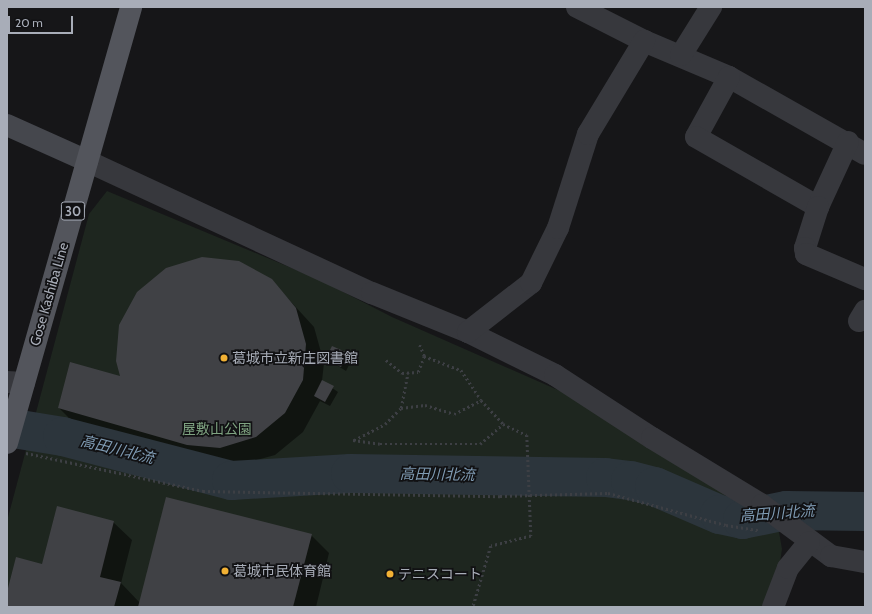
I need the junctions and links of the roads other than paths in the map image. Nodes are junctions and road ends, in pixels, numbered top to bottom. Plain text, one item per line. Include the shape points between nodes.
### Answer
1 (131, 7) edge
2 (577, 7) edge
3 (711, 7) edge
4 (644, 41) junction
5 (681, 55) junction
6 (729, 77) junction
7 (7, 125) edge
8 (857, 148) edge
9 (88, 161) junction
10 (818, 207) junction
11 (865, 279) edge
12 (468, 332) junction
13 (15, 382) edge
14 (7, 443) edge
15 (809, 542) junction
16 (865, 562) edge
17 (773, 607) edge

1 - 9 main road, Gose Kashiba Line / 30
2 - 4 street
3 - 5 street
4 - 5 street
4 - 12 street via 588,134 558,228 531,283
5 - 6 street
6 - 8 street
6 - 10 street via 696,137
7 - 9 street
8 - 10 street
9 - 12 street via 372,293
9 - 13 main road, Gose Kashiba Line / 30
10 - 11 street via 805,248 806,254
12 - 15 street via 555,375 634,427 762,505
13 - 14 main road, Gose Kashiba Line / 30 via 15,415
15 - 16 street via 831,556
15 - 17 street via 788,568

